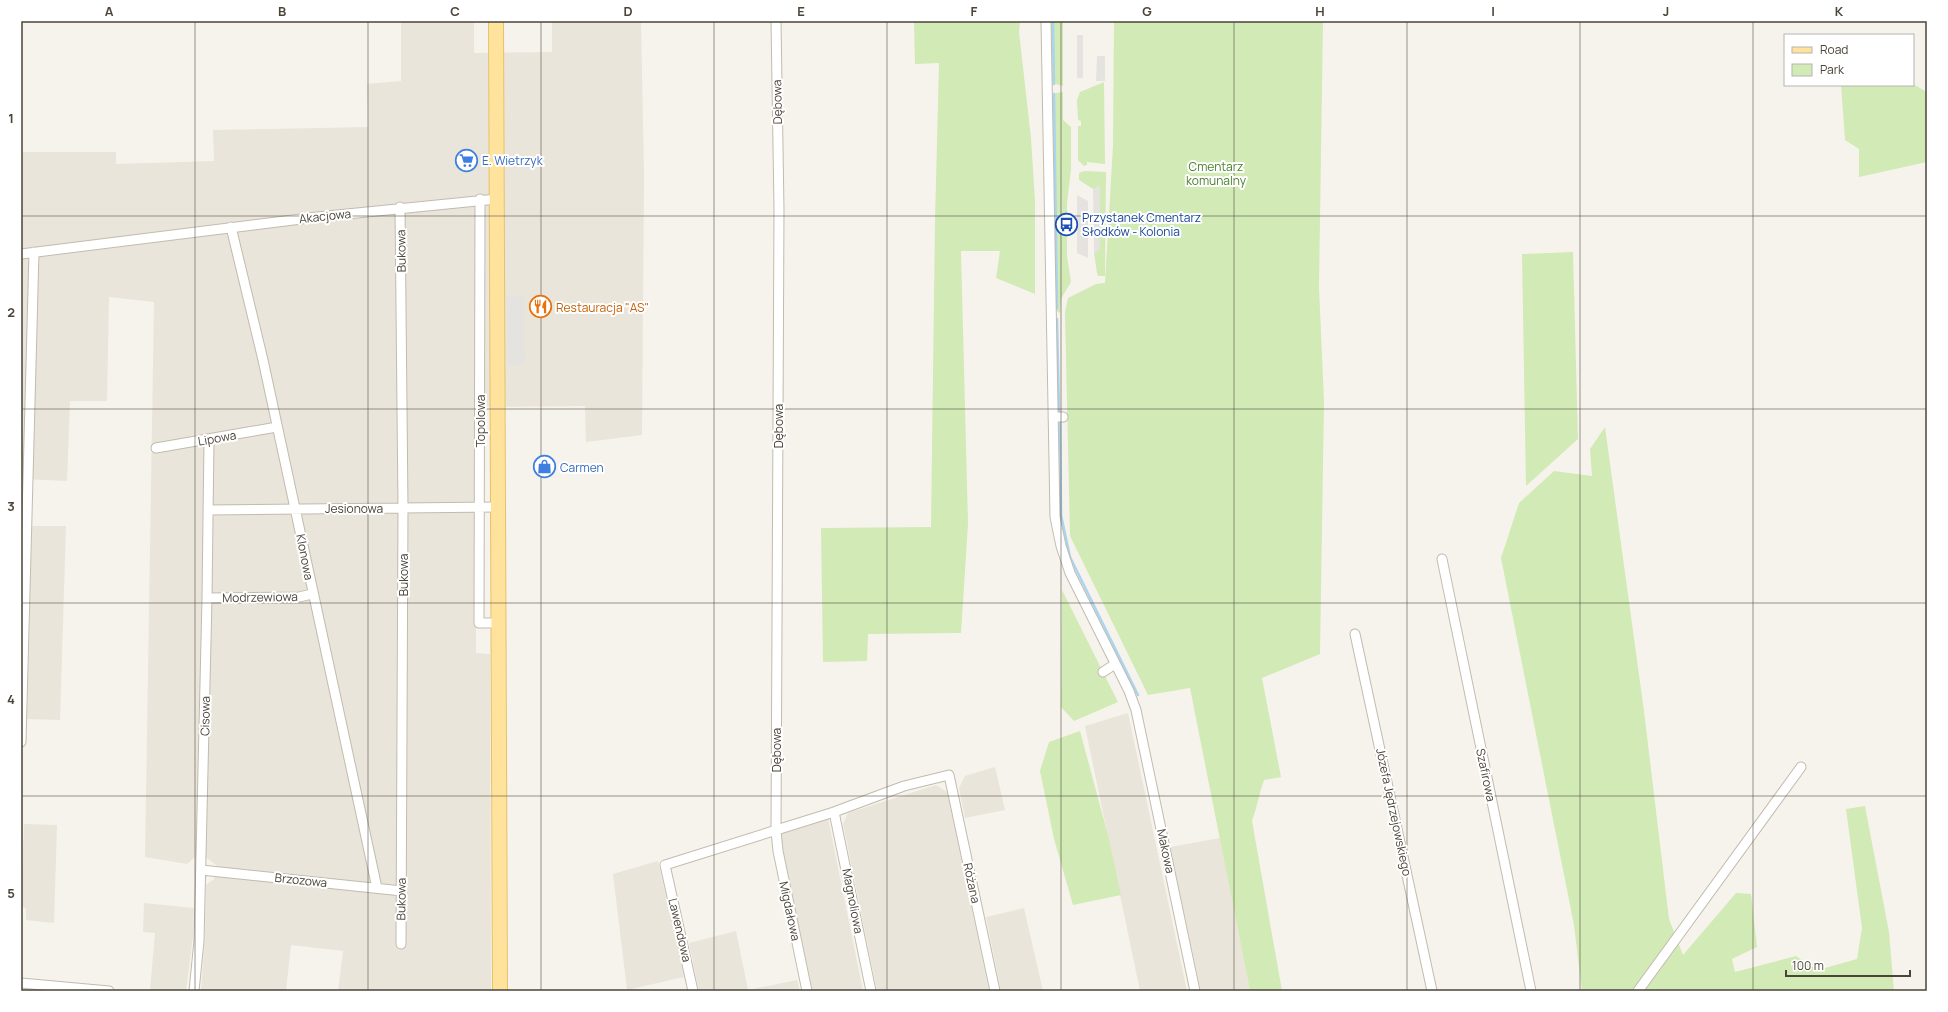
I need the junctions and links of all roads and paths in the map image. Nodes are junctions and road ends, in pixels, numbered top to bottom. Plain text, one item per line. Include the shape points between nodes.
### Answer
1 (496, 21) edge
2 (776, 21) edge
3 (1046, 21) edge
4 (480, 199) junction
5 (497, 199) junction
6 (400, 207) junction
7 (231, 227) junction
8 (34, 252) junction
9 (21, 254) edge
10 (1053, 417) junction
11 (1063, 417) dead end
12 (277, 427) junction
13 (209, 440) junction
14 (156, 448) dead end
15 (498, 507) junction
16 (403, 508) junction
17 (480, 508) junction
18 (295, 509) junction
19 (209, 510) junction
20 (1442, 559) dead end
21 (312, 594) junction
22 (208, 598) junction
23 (499, 623) junction
24 (1355, 634) dead end
25 (1116, 664) junction
26 (1103, 672) dead end
27 (21, 742) edge
28 (1801, 767) dead end
29 (834, 812) junction
30 (776, 830) junction
31 (201, 870) junction
32 (377, 888) junction
33 (402, 891) junction
34 (401, 944) dead end
35 (21, 983) edge
36 (109, 991) edge
37 (194, 991) edge
38 (500, 991) edge
39 (693, 991) edge
40 (807, 991) edge
41 (871, 991) edge
42 (995, 991) edge
43 (1195, 991) edge
44 (1432, 991) edge
45 (1531, 991) edge
46 (1638, 991) edge

1 - 5 main road
2 - 30 street, Dębowa via 779,218
3 - 10 street, Makowa
4 - 5 street, Akacjowa
4 - 6 street, Akacjowa
4 - 17 street, Topolowa
5 - 15 main road
6 - 7 street, Akacjowa
6 - 16 street, Bukowa
7 - 8 street, Akacjowa
7 - 12 street, Klonowa
8 - 9 street, Akacjowa
8 - 27 street
10 - 11 street
10 - 25 street, Makowa via 1054,517 1061,546 1070,573
12 - 13 street, Lipowa
12 - 18 street, Klonowa
13 - 14 street, Lipowa
13 - 19 street, Cisowa
15 - 17 street, Jesionowa
15 - 23 main road
16 - 17 street, Jesionowa
16 - 18 street, Jesionowa
16 - 33 street, Bukowa
17 - 23 street, Topolowa via 479,623
18 - 19 street, Jesionowa
18 - 21 street, Klonowa
19 - 22 street, Cisowa
20 - 45 street, Szafirowa
21 - 22 street, Modrzewiowa via 299,597
21 - 32 street, Klonowa
22 - 31 street, Cisowa
23 - 38 main road
24 - 44 street, Józefa Jędrzejowskiego
25 - 26 street
25 - 43 street, Makowa via 1136,710
28 - 46 street
29 - 30 street
29 - 41 street, Magnoliowa
29 - 42 street, Różana via 918,782 949,775
30 - 39 street, Lawendowa via 665,865
30 - 40 street, Migdałowa via 778,851
31 - 32 street, Brzozowa
31 - 37 street, Cisowa via 199,941
32 - 33 street, Brzozowa
33 - 34 street, Bukowa
35 - 36 street

